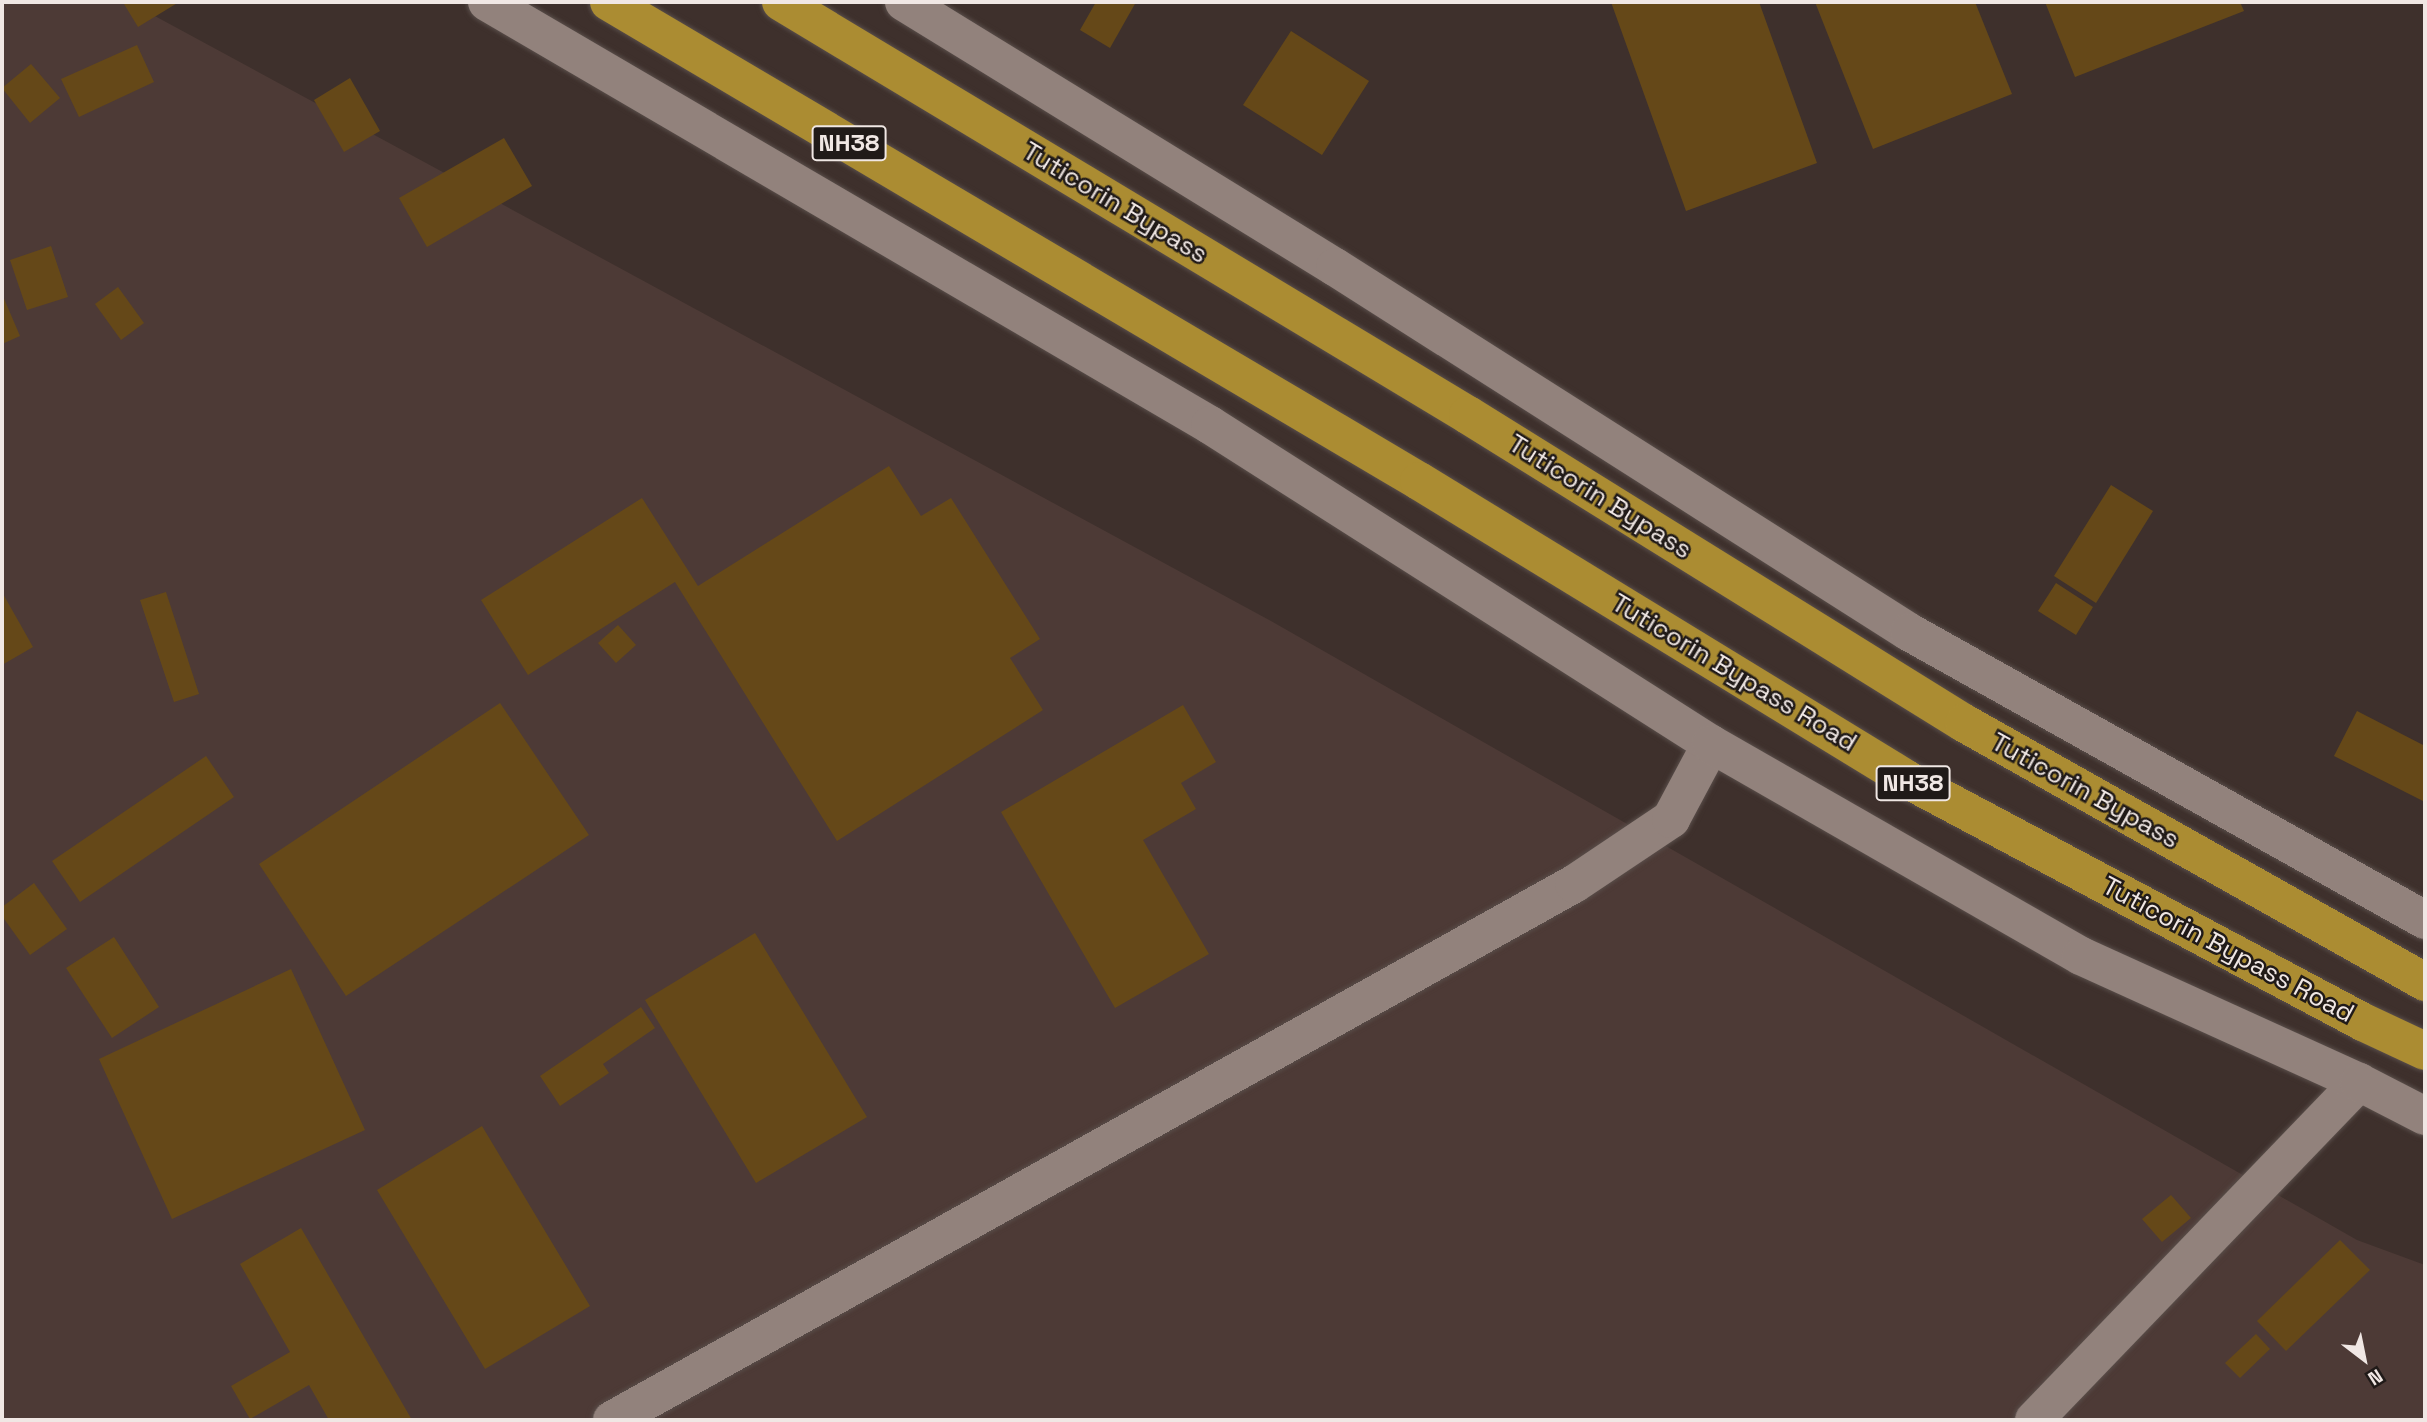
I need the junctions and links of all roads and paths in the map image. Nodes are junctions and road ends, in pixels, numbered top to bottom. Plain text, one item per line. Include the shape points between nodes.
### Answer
1 (487, 2) edge
2 (609, 2) edge
3 (781, 2) edge
4 (904, 2) edge
5 (1711, 744) junction
6 (2425, 920) edge
7 (2425, 982) edge
8 (2425, 1051) edge
9 (2359, 1082) junction
10 (2425, 1116) edge
11 (612, 1420) edge
12 (2034, 1420) edge

1 - 5 street via 1210,425
2 - 8 highway, Tuticorin Bypass Road / NH38 via 1419,481 1908,780
3 - 7 highway, Tuticorin Bypass via 1468,415 1964,723
4 - 6 street via 1347,274 1909,632
5 - 9 street via 2081,956
5 - 11 street via 1671,819 1574,884
9 - 10 street
9 - 12 street

